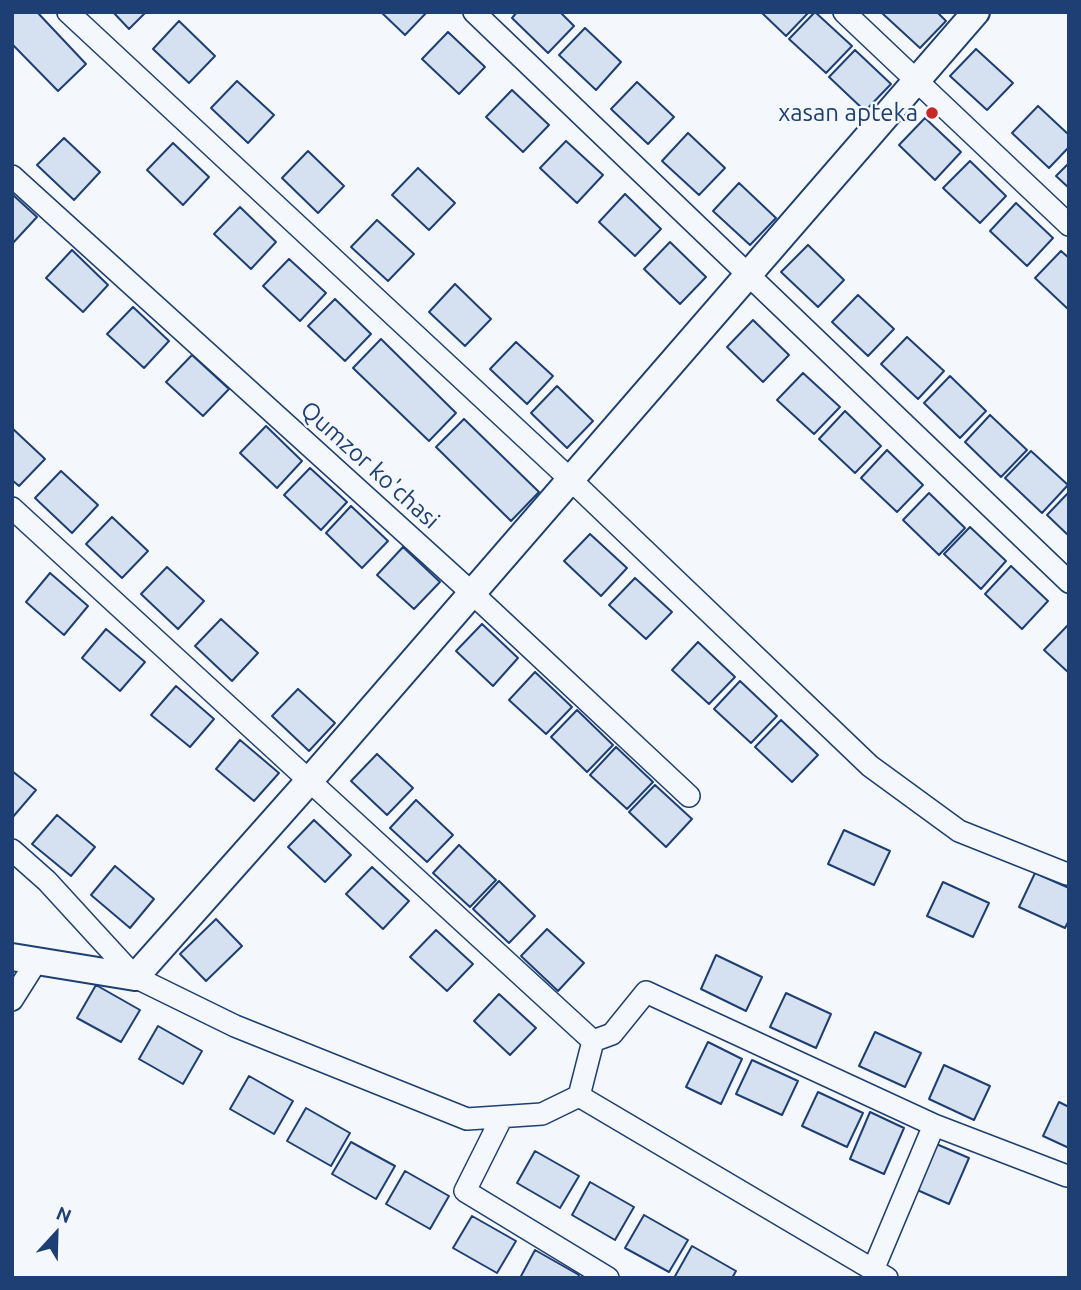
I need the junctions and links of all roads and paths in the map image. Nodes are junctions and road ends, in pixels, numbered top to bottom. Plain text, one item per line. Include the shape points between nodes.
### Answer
1 (68, 12) edge
2 (474, 12) edge
3 (844, 12) edge
4 (976, 12) edge
5 (917, 81) junction
6 (12, 176) edge
7 (1069, 225) edge
8 (747, 276) junction
9 (571, 480) junction
10 (12, 508) edge
11 (1069, 582) edge
12 (472, 593) junction
13 (310, 780) junction
14 (689, 796) dead end
15 (12, 850) edge
16 (1067, 874) edge
17 (24, 959) edge
18 (135, 977) junction
19 (12, 1000) edge
20 (593, 1041) junction
21 (579, 1096) junction
22 (502, 1117) junction
23 (934, 1125) junction
24 (1067, 1176) edge
25 (880, 1274) edge
26 (608, 1278) edge

1 - 9 street
2 - 8 street
3 - 5 street
4 - 5 street
5 - 7 street
5 - 8 street
6 - 12 street, Qumzor ko'chasi
8 - 9 street
8 - 11 street
9 - 12 street
9 - 16 street via 870,766 959,831
10 - 13 street
12 - 13 street
12 - 14 street, Qumzor ko'chasi
13 - 18 street
13 - 20 street
15 - 18 street via 47,881
17 - 18 street
17 - 19 street
18 - 22 street via 235,1026 467,1119
20 - 21 street
20 - 23 street via 612,1034 646,992
21 - 22 street via 542,1114
21 - 25 street
22 - 26 street via 465,1191
23 - 24 street
23 - 25 street

